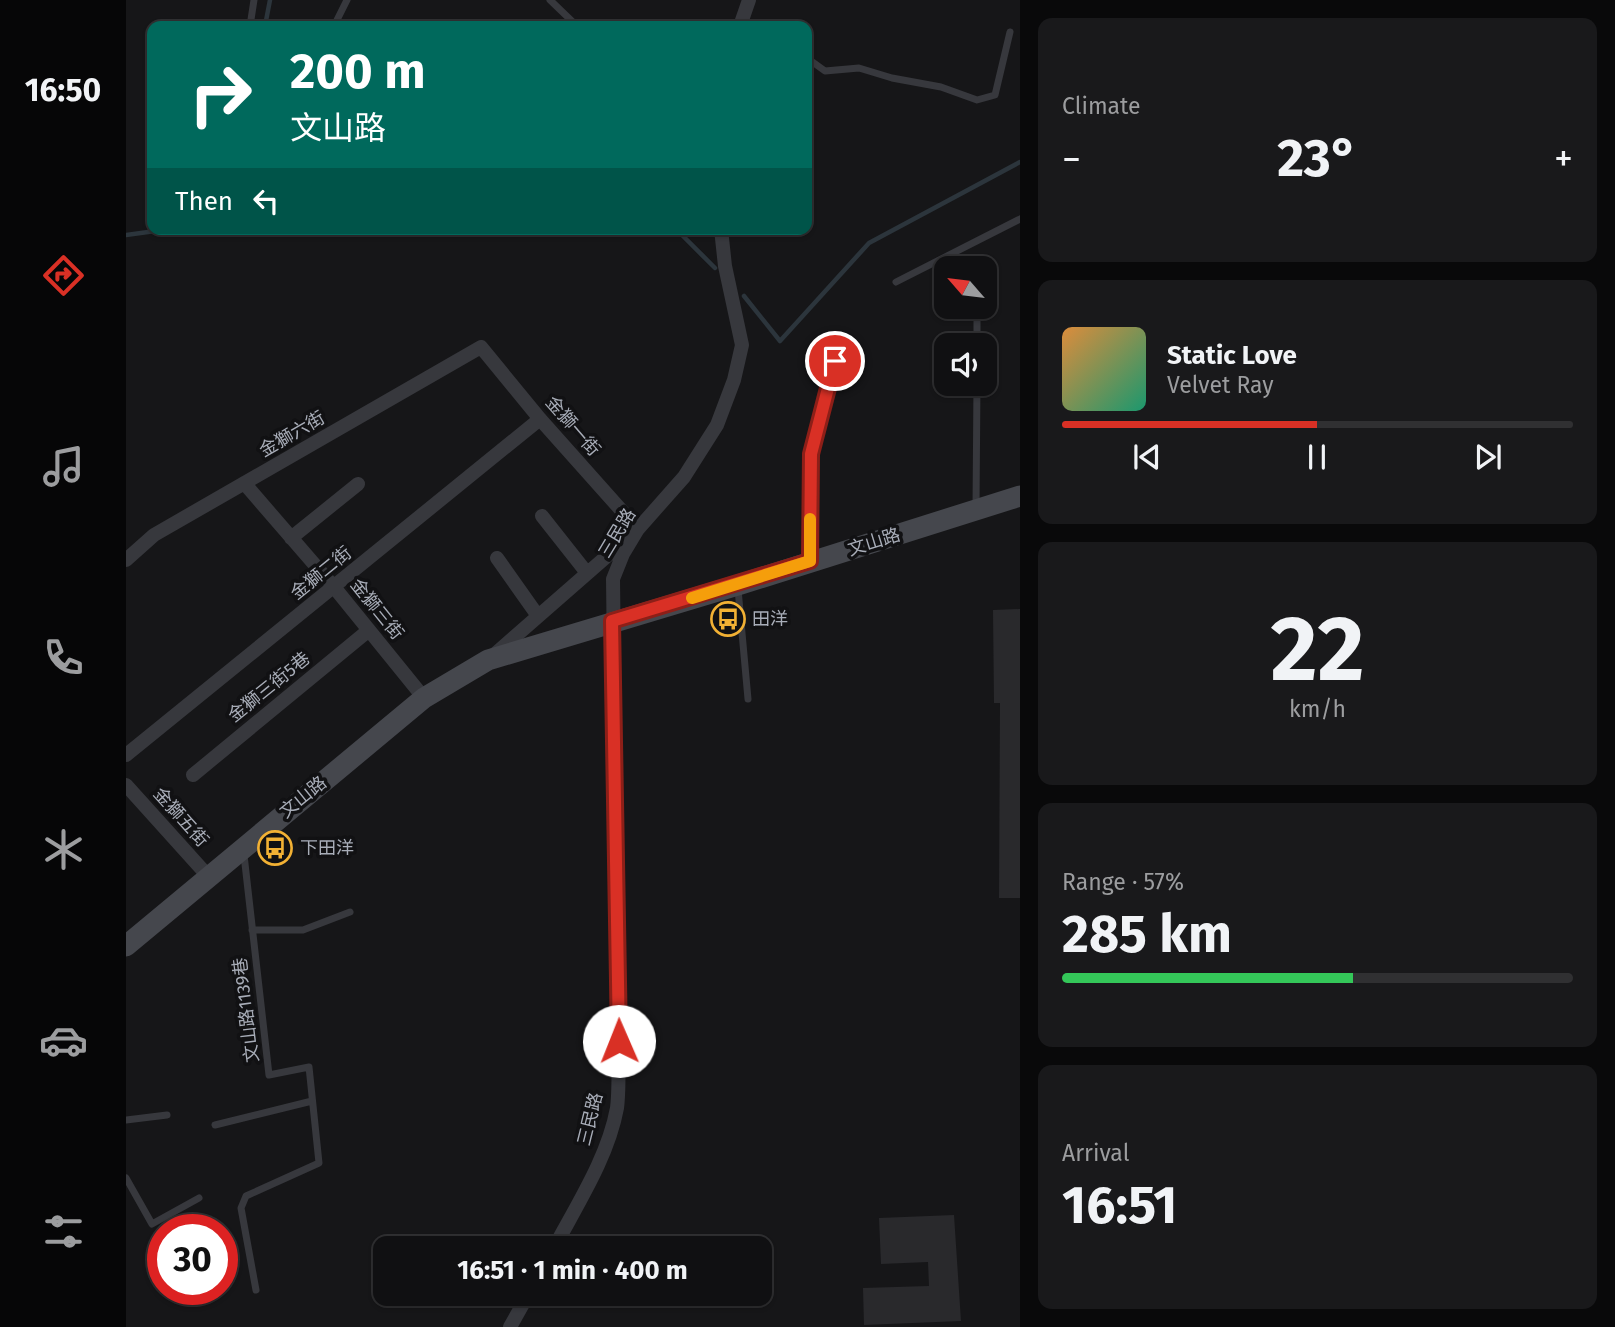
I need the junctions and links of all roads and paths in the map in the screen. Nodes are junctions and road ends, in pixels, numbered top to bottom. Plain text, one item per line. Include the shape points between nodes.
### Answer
1 (254, 0) edge
2 (347, 0) edge
3 (550, 0) edge
4 (749, 0) edge
5 (251, 21) edge
6 (336, 21) edge
7 (572, 21) edge
8 (741, 21) edge
9 (1010, 32) dead end
10 (812, 62) edge
11 (1020, 219) edge
12 (722, 235) edge
13 (951, 256) edge
14 (934, 264) edge
15 (896, 282) dead end
16 (841, 338) dead end
17 (481, 347) joint
18 (977, 396) edge
19 (540, 419) junction
20 (244, 484) junction
21 (358, 484) dead end
22 (1020, 496) edge
23 (976, 511) junction
24 (542, 516) dead end
25 (638, 529) junction
26 (291, 538) junction
27 (497, 558) dead end
28 (126, 560) edge
29 (810, 561) junction
30 (587, 573) junction
31 (738, 585) junction
32 (334, 587) junction
33 (538, 616) junction
34 (612, 621) junction
35 (369, 630) junction
36 (488, 660) junction
37 (424, 698) junction
38 (748, 699) dead end
39 (126, 755) edge
40 (193, 775) dead end
41 (126, 785) edge
42 (243, 847) junction
43 (208, 876) junction
44 (350, 912) dead end
45 (252, 930) junction
46 (126, 946) edge
47 (312, 1101) junction
48 (167, 1115) dead end
49 (126, 1120) edge
50 (215, 1125) dead end
51 (126, 1178) edge
52 (199, 1198) dead end
53 (560, 1236) edge
54 (256, 1290) dead end
55 (522, 1306) edge
56 (510, 1327) edge

1 - 5 lane
2 - 6 lane
3 - 7 lane
4 - 8 street
9 - 10 lane via 995,95 977,100 859,68 825,71
11 - 13 lane
12 - 25 street, 三民路 via 742,345 734,380 717,425
14 - 15 lane
16 - 29 lane via 811,454
17 - 19 street, 金獅一街
17 - 20 street, 金獅六街
18 - 23 lane
19 - 25 street, 金獅一街
19 - 32 street, 金獅二街
20 - 26 street, 金獅三街
20 - 28 street, 金獅六街 via 154,535
21 - 26 street
22 - 23 main road, 文山路
23 - 29 main road, 文山路
24 - 30 street
25 - 30 street, 文山路
25 - 34 street, 三民路 via 613,579
26 - 32 street, 金獅三街
27 - 33 street
29 - 31 main road, 文山路
30 - 33 street, 文山路
31 - 34 main road, 文山路
31 - 38 lane
32 - 35 street, 金獅三街
32 - 39 street, 金獅二街
33 - 36 street, 文山路
34 - 36 main road, 文山路
34 - 53 street, 三民路 via 617,1107 594,1171
35 - 37 street, 金獅三街
35 - 40 street, 金獅三街5巷
36 - 37 main road, 文山路
37 - 42 main road, 文山路
41 - 43 street, 金獅五街
42 - 43 main road, 文山路
42 - 45 lane, 文山路1139巷
43 - 46 main road, 文山路
44 - 45 lane via 303,930
45 - 47 lane, 文山路1139巷 via 269,1074 309,1067
47 - 50 lane
47 - 54 lane, 文山路1139巷 via 319,1163 246,1196 242,1208
48 - 49 lane
51 - 52 lane via 152,1224
55 - 56 street

